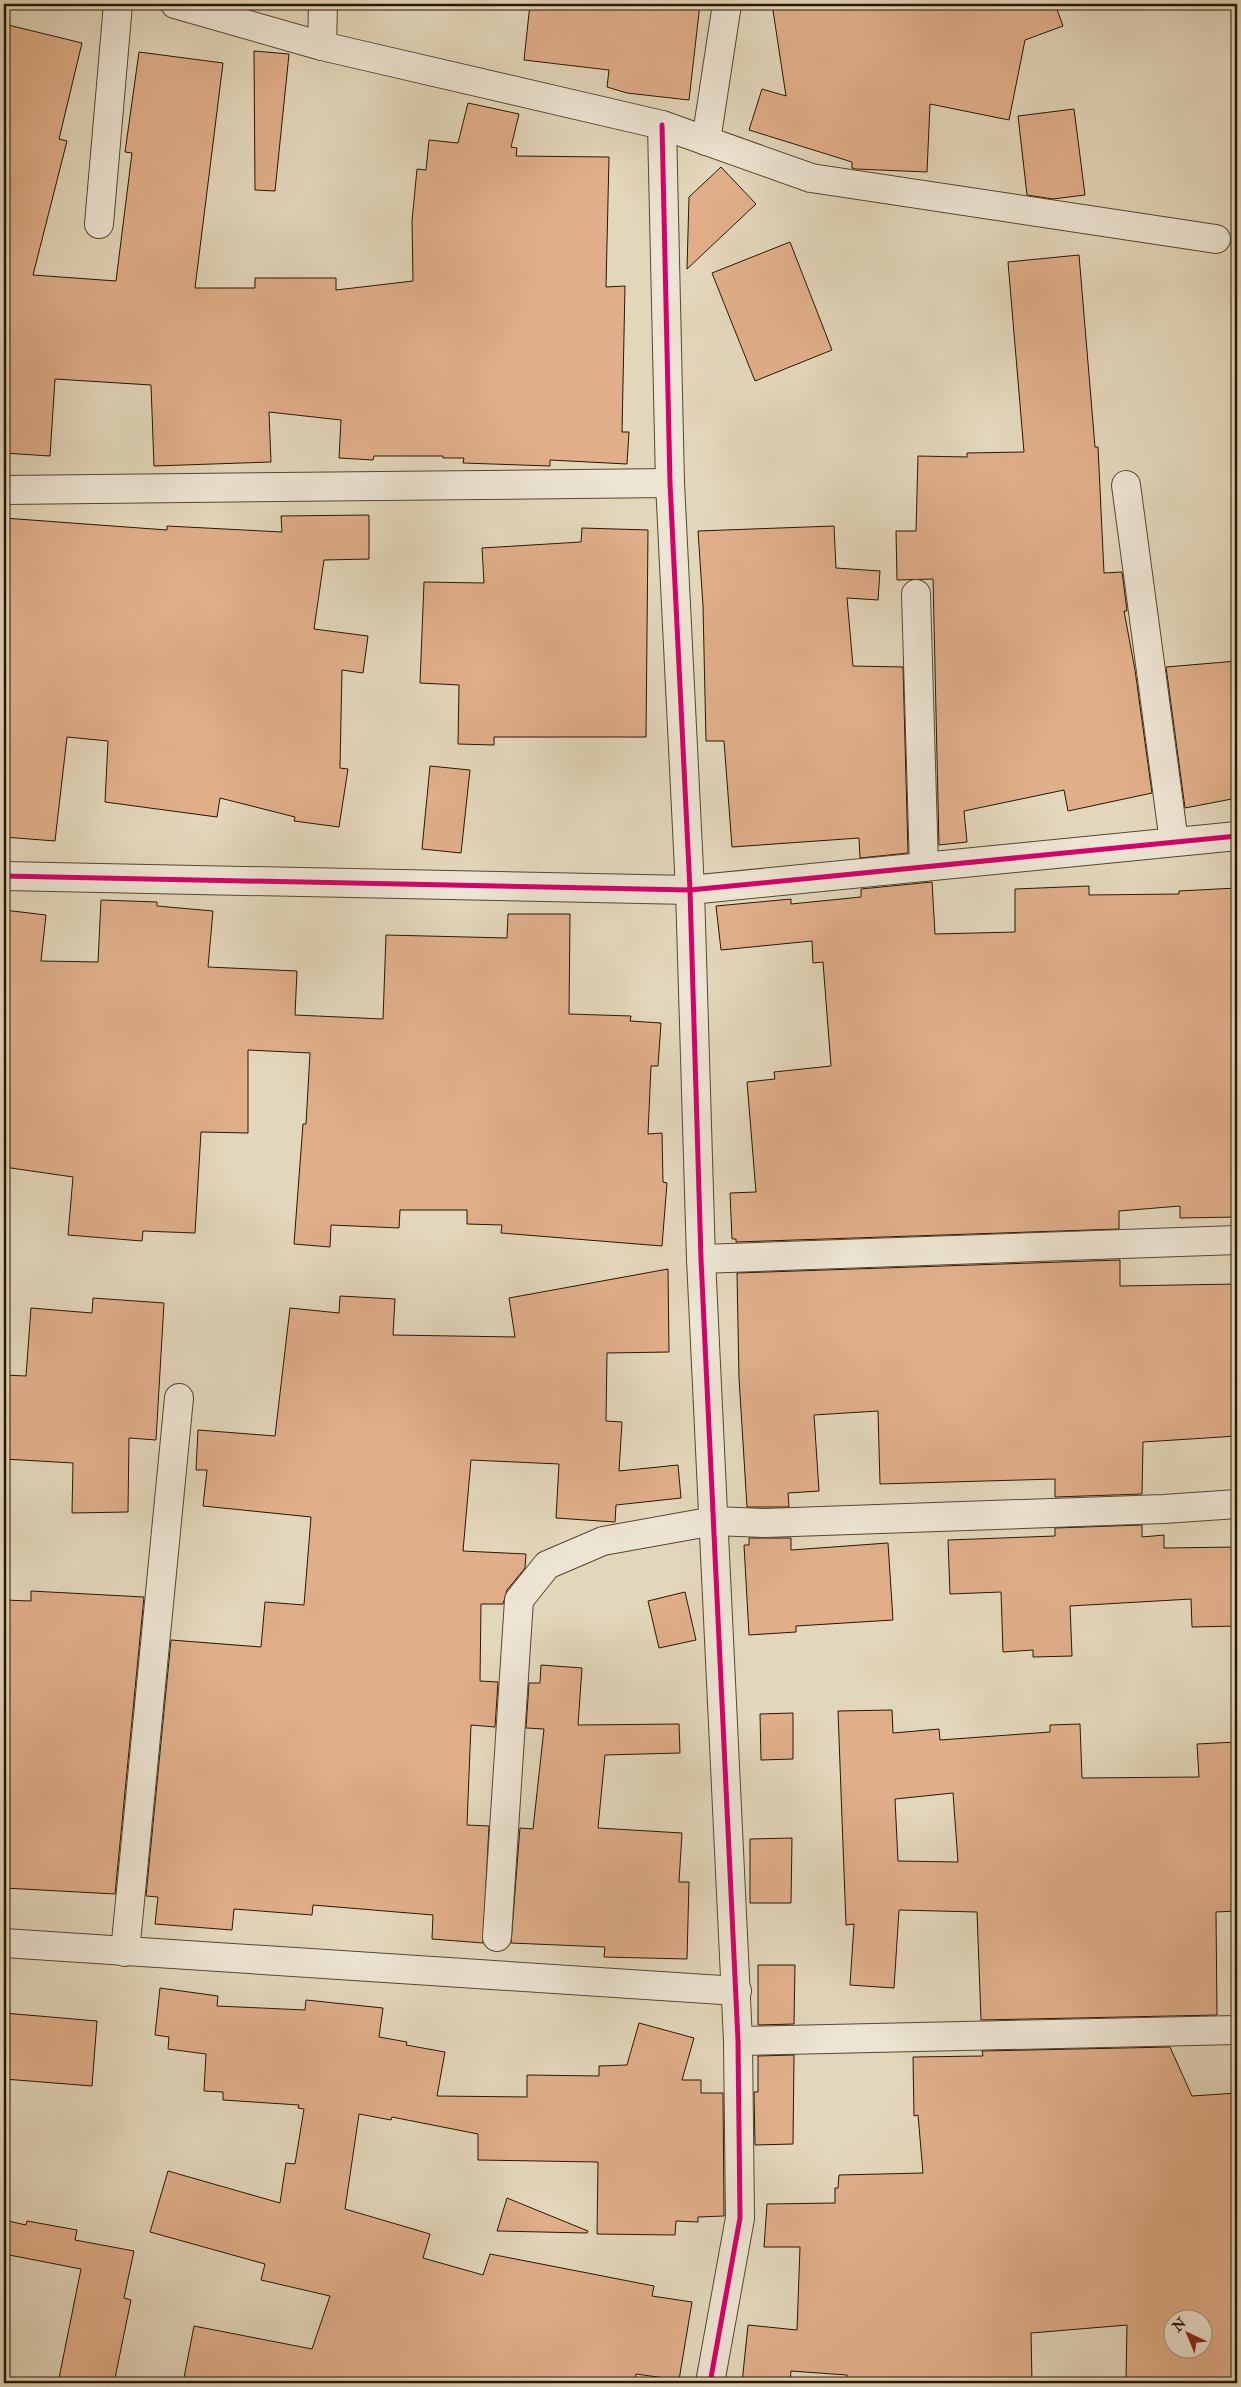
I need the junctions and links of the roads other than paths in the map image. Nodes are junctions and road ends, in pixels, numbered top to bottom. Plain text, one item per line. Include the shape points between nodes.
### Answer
1 (118, 4) edge
2 (175, 4) edge
3 (323, 4) edge
4 (728, 4) edge
5 (322, 46) junction
6 (662, 125) junction
7 (706, 141) junction
8 (99, 224) dead end
9 (1216, 238) dead end
10 (670, 483) junction
11 (1126, 486) dead end
12 (4, 490) edge
13 (916, 594) dead end
14 (1237, 836) edge
15 (1174, 842) junction
16 (924, 867) junction
17 (4, 876) edge
18 (690, 890) junction
19 (1237, 1240) edge
20 (701, 1260) junction
21 (179, 1398) dead end
22 (1237, 1504) edge
23 (714, 1521) junction
24 (497, 1937) dead end
25 (4, 1943) edge
26 (124, 1952) junction
27 (737, 1991) junction
28 (1237, 2030) edge
29 (738, 2041) junction
30 (710, 2383) edge

1 - 8 street
2 - 5 street
3 - 5 street
4 - 7 street
5 - 6 street
6 - 7 street
6 - 10 street
7 - 9 street via 811,178
10 - 12 street
10 - 18 street
11 - 15 street
13 - 16 street
14 - 15 street
15 - 16 street
16 - 18 street
17 - 18 street
18 - 20 street
19 - 20 street
20 - 23 street
21 - 26 street
22 - 23 street via 765,1523
23 - 24 street via 603,1541 547,1565 519,1600
23 - 27 street
25 - 26 street
26 - 27 street
27 - 29 street
28 - 29 street
29 - 30 street via 740,2218

